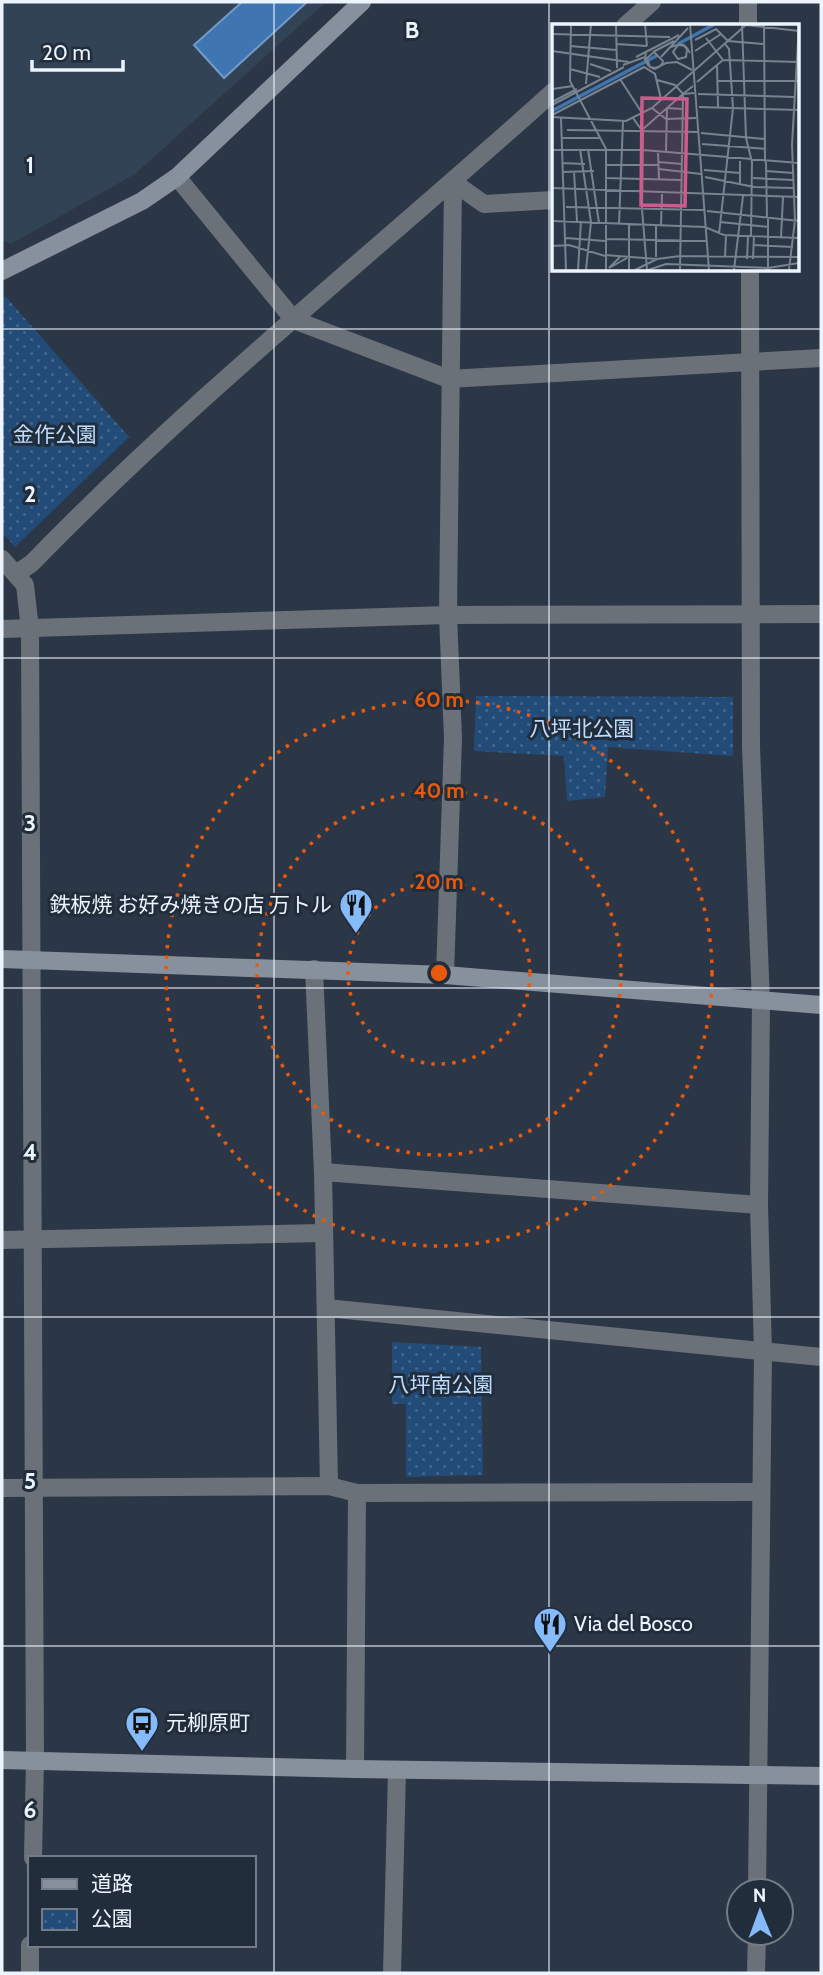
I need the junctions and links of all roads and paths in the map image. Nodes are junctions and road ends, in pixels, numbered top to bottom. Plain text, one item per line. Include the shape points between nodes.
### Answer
1 (652, 2) edge
2 (748, 2) edge
3 (355, 5) edge
4 (627, 24) edge
5 (748, 24) edge
6 (552, 93) edge
7 (177, 177) junction
8 (453, 182) junction
9 (552, 200) edge
10 (2, 271) edge
11 (750, 271) edge
12 (294, 320) junction
13 (821, 358) edge
14 (752, 362) junction
15 (449, 379) junction
16 (2, 559) edge
17 (16, 574) junction
18 (753, 614) junction
19 (821, 614) edge
20 (448, 615) junction
21 (2, 629) edge
22 (30, 629) junction
23 (2, 959) edge
24 (30, 959) junction
25 (314, 970) junction
26 (445, 975) junction
27 (761, 1003) junction
28 (821, 1005) edge
29 (323, 1172) junction
30 (759, 1205) junction
31 (322, 1233) junction
32 (2, 1240) edge
33 (31, 1240) junction
34 (326, 1308) junction
35 (763, 1352) junction
36 (821, 1357) edge
37 (329, 1486) junction
38 (2, 1488) edge
39 (34, 1488) junction
40 (759, 1492) junction
41 (357, 1493) junction
42 (2, 1760) edge
43 (35, 1760) junction
44 (355, 1769) junction
45 (397, 1770) junction
46 (759, 1775) junction
47 (821, 1776) edge
48 (33, 1856) edge
49 (757, 1877) edge
50 (30, 1947) edge
51 (757, 1947) edge
52 (30, 1973) edge
53 (391, 1973) edge
54 (756, 1973) edge

1 - 4 street
2 - 5 street
3 - 7 street
6 - 8 street
7 - 10 street via 142,201
7 - 12 street
8 - 9 street via 484,204
8 - 12 street
8 - 15 street
11 - 14 street
12 - 15 street
12 - 17 street
13 - 14 street
14 - 15 street
14 - 18 street
15 - 20 street
16 - 17 street
17 - 22 street via 25,585
18 - 19 street
18 - 20 street
18 - 27 street via 751,747
20 - 22 street
20 - 26 street via 453,738
21 - 22 street
22 - 24 street
23 - 24 street
24 - 25 street
24 - 33 street
25 - 26 street
25 - 29 street
26 - 27 street
27 - 28 street
27 - 30 street
29 - 30 street
29 - 31 street
30 - 35 street
31 - 33 street
31 - 34 street
32 - 33 street
33 - 39 street
34 - 35 street
34 - 37 street
35 - 36 street
35 - 40 street
37 - 39 street
37 - 41 street
38 - 39 street
39 - 43 street
40 - 41 street
40 - 46 street
41 - 44 street
42 - 43 street
43 - 44 street
43 - 48 street
44 - 45 street
45 - 46 street
45 - 53 street
46 - 47 street
46 - 49 street
50 - 52 street
51 - 54 street

